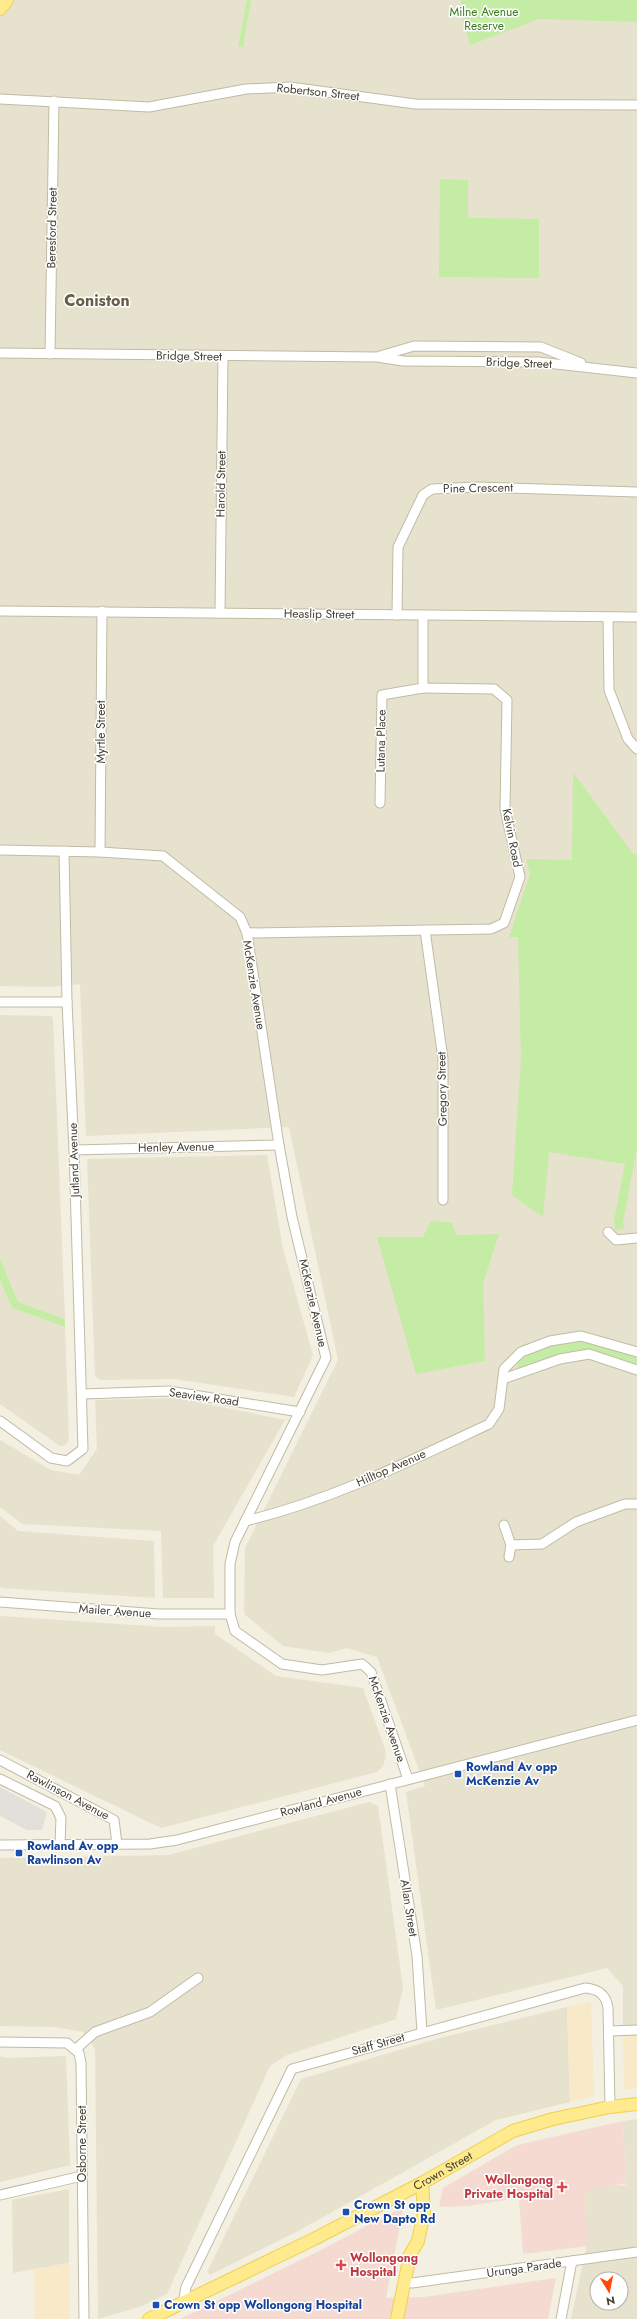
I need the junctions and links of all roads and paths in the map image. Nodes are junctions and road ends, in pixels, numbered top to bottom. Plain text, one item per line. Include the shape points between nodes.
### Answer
1 (7, 0) edge
2 (0, 9) edge
3 (0, 99) edge
4 (54, 101) junction
5 (637, 105) edge
6 (0, 354) edge
7 (50, 354) junction
8 (223, 356) junction
9 (377, 357) junction
10 (590, 367) junction
11 (637, 373) edge
12 (637, 492) edge
13 (0, 611) edge
14 (102, 611) junction
15 (220, 612) junction
16 (397, 615) junction
17 (423, 615) junction
18 (608, 617) junction
19 (637, 617) edge
20 (423, 688) junction
21 (637, 749) edge
22 (380, 803) dead end
23 (0, 850) edge
24 (64, 851) junction
25 (100, 852) junction
26 (425, 930) junction
27 (247, 933) junction
28 (0, 1002) edge
29 (67, 1002) junction
30 (279, 1145) junction
31 (74, 1150) junction
32 (443, 1200) dead end
33 (608, 1232) dead end
34 (637, 1238) edge
35 (637, 1352) edge
36 (637, 1370) edge
37 (503, 1378) junction
38 (83, 1394) junction
39 (300, 1412) junction
40 (0, 1421) edge
41 (637, 1504) edge
42 (245, 1520) junction
43 (504, 1526) dead end
44 (511, 1545) junction
45 (509, 1558) dead end
46 (0, 1602) edge
47 (230, 1614) junction
48 (637, 1720) edge
49 (0, 1760) edge
50 (0, 1778) edge
51 (408, 1779) junction
52 (390, 1784) junction
53 (60, 1844) junction
54 (117, 1844) junction
55 (0, 1845) edge
56 (198, 1978) dead end
57 (637, 2030) edge
58 (609, 2031) junction
59 (422, 2032) junction
60 (0, 2042) edge
61 (76, 2049) junction
62 (637, 2104) edge
63 (610, 2107) junction
64 (82, 2176) junction
65 (422, 2183) junction
66 (0, 2195) edge
67 (418, 2241) junction
68 (637, 2252) edge
69 (572, 2261) junction
70 (412, 2283) junction
71 (183, 2303) junction
72 (84, 2319) edge
73 (149, 2319) edge
74 (397, 2319) edge
75 (404, 2319) edge
76 (561, 2319) edge

1 - 2 main road
3 - 4 street, Robertson Street
4 - 5 street, Robertson Street via 149,107 246,89 290,87 415,104
4 - 7 street, Beresford Street
6 - 7 street, Bridge Street
7 - 8 street, Bridge Street
8 - 9 street, Bridge Street
8 - 15 street, Harold Street
9 - 10 street, Bridge Street via 403,361 538,362
9 - 10 street, Bridge Street via 414,346 541,348
10 - 11 street, Bridge Street
12 - 16 street, Pine Crescent via 477,487 432,489 423,495 398,547
13 - 14 street, Heaslip Street
14 - 15 street, Heaslip Street
14 - 25 street, Myrtle Street
15 - 16 street, Heaslip Street
16 - 17 street, Heaslip Street
17 - 18 street, Heaslip Street
17 - 20 street
18 - 19 street, Heaslip Street
18 - 21 street via 609,690 628,739
20 - 22 street, Lutana Place via 382,696
20 - 26 street, Kelvin Road via 494,689 507,700 505,809 520,877 504,923 491,929
23 - 24 street, McKenzie Avenue
24 - 25 street, McKenzie Avenue
24 - 29 street, Jutland Avenue
25 - 27 street, McKenzie Avenue via 163,856 240,917
26 - 27 street, Kelvin Road
26 - 32 street, Gregory Street via 443,1058
27 - 30 street, McKenzie Avenue
28 - 29 street
29 - 31 street, Jutland Avenue
30 - 31 street, Henley Avenue
30 - 39 street, McKenzie Avenue via 292,1217 326,1358
31 - 38 street, Jutland Avenue
33 - 34 street via 616,1240
35 - 37 street, Hilltop Avenue via 581,1336 550,1341 521,1352 504,1369
36 - 37 street via 589,1354 560,1359
37 - 42 street, Hilltop Avenue via 499,1409 489,1424 364,1482 263,1517
38 - 39 street, Seaview Road via 170,1391
38 - 40 street, Jutland Avenue via 83,1449 67,1461 51,1458
39 - 42 street, McKenzie Avenue
41 - 44 street via 625,1504 576,1522 542,1544
42 - 47 street, McKenzie Avenue via 235,1542 230,1564
43 - 44 street
44 - 45 street
46 - 47 street, Mailer Avenue via 159,1614
47 - 51 street, McKenzie Avenue via 235,1630 282,1664 322,1670 362,1664 372,1672
48 - 51 street, Rowland Avenue
49 - 54 street, Rawlinson Avenue via 114,1820
50 - 53 street, Rawlinson Avenue via 55,1806 61,1818
51 - 52 street, Rowland Avenue
52 - 54 street, Rowland Avenue via 177,1840 150,1844
52 - 59 street, Allan Street via 417,1956
53 - 54 street, Rowland Avenue
53 - 55 street, Rowland Avenue
56 - 61 street via 150,2012 95,2032
57 - 58 street
58 - 59 street, Staff Street via 605,1997 596,1989 585,1988
58 - 63 street, Staff Street
59 - 71 street, Staff Street via 292,2069 186,2287
60 - 61 street via 67,2043
61 - 64 street, Osborne Street via 82,2063
62 - 63 main road, Crown Street
63 - 65 main road, Crown Street via 553,2119 513,2131
64 - 66 street
64 - 72 street, Osborne Street
65 - 67 main road via 424,2212
65 - 71 main road, Crown Street via 314,2240
67 - 70 main road via 420,2251
67 - 74 main road via 410,2255
68 - 69 street, Urunga Parade
69 - 70 street, Urunga Parade
69 - 76 street
70 - 75 main road
71 - 73 main road, Crown Street

